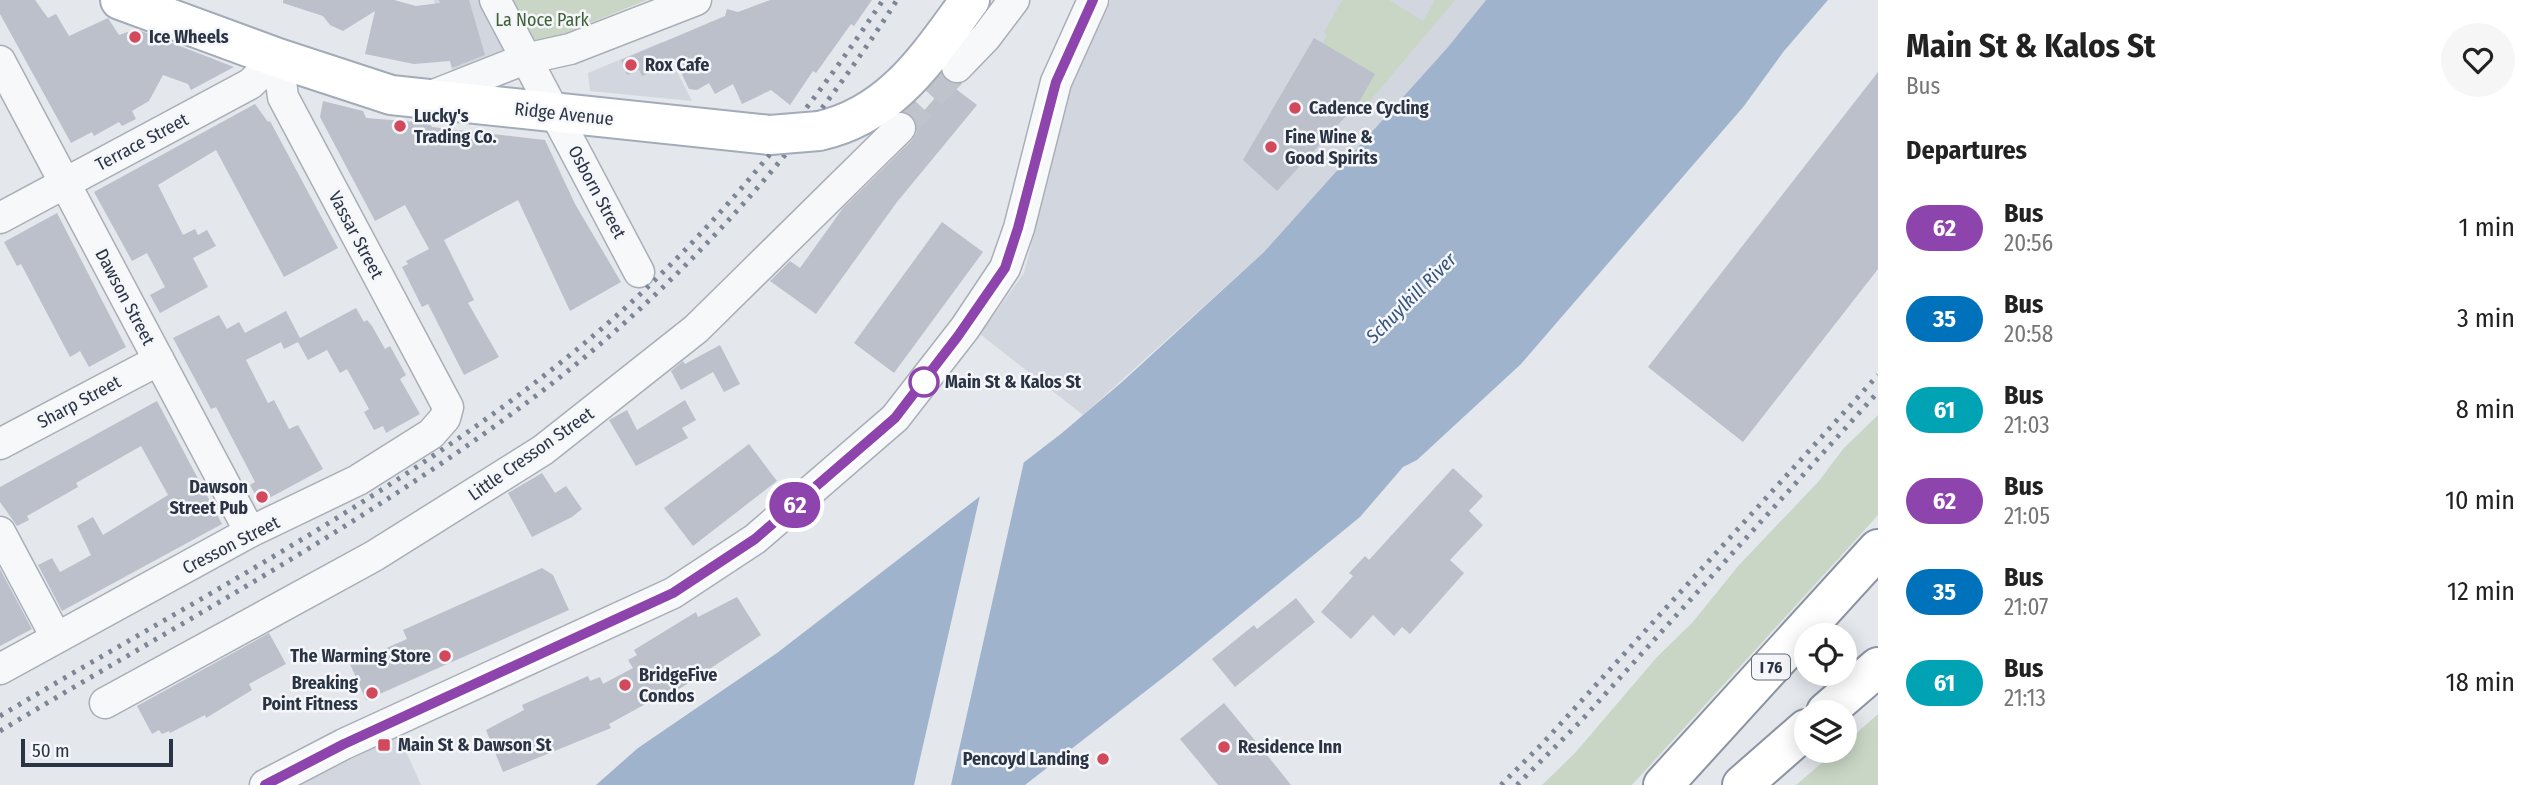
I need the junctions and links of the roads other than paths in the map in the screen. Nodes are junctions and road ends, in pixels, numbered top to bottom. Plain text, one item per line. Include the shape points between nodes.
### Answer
1 (120, 0) edge
2 (495, 0) edge
3 (696, 0) edge
4 (970, 0) edge
5 (1014, 0) edge
6 (1093, 0) edge
7 (278, 58) junction
8 (525, 59) junction
9 (0, 61) edge
10 (957, 67) tunnel mouth
11 (423, 100) junction
12 (555, 113) junction
13 (900, 128) tunnel mouth
14 (64, 183) junction
15 (0, 218) edge
16 (639, 272) dead end
17 (159, 360) junction
18 (448, 407) joint
19 (0, 444) edge
20 (0, 532) edge
21 (250, 532) junction
22 (1878, 549) edge
23 (56, 637) junction
24 (1878, 667) edge
25 (0, 669) edge
26 (1840, 700) edge
27 (105, 703) dead end
28 (1794, 740) edge
29 (265, 785) edge
30 (1663, 785) edge
31 (1742, 785) edge

1 - 7 main road, Ridge Avenue
2 - 8 street, Osborn Street
3 - 8 street via 570,49
4 - 12 main road, Ridge Avenue, bridge via 898,92 852,121 819,131 770,135
5 - 10 street
6 - 29 street via 1056,82 1005,268 895,418 755,539 667,596
7 - 11 main road, Ridge Avenue via 368,89
7 - 14 street, Terrace Street via 250,84
7 - 18 street, Vassar Street via 283,97
8 - 11 street
8 - 12 street, Osborn Street
9 - 14 street, Dawson Street
11 - 12 main road, Ridge Avenue
12 - 16 street, Osborn Street
13 - 27 street, Little Cresson Street via 696,329 543,450 374,556
14 - 15 street, Terrace Street
14 - 17 street, Dawson Street
17 - 19 street, Sharp Street
17 - 21 street, Dawson Street
18 - 21 street, Cresson Street via 439,428 384,464
20 - 23 street
21 - 23 street, Cresson Street
22 - 30 main road, I 76
23 - 25 street, Cresson Street
24 - 26 main road
28 - 31 main road

